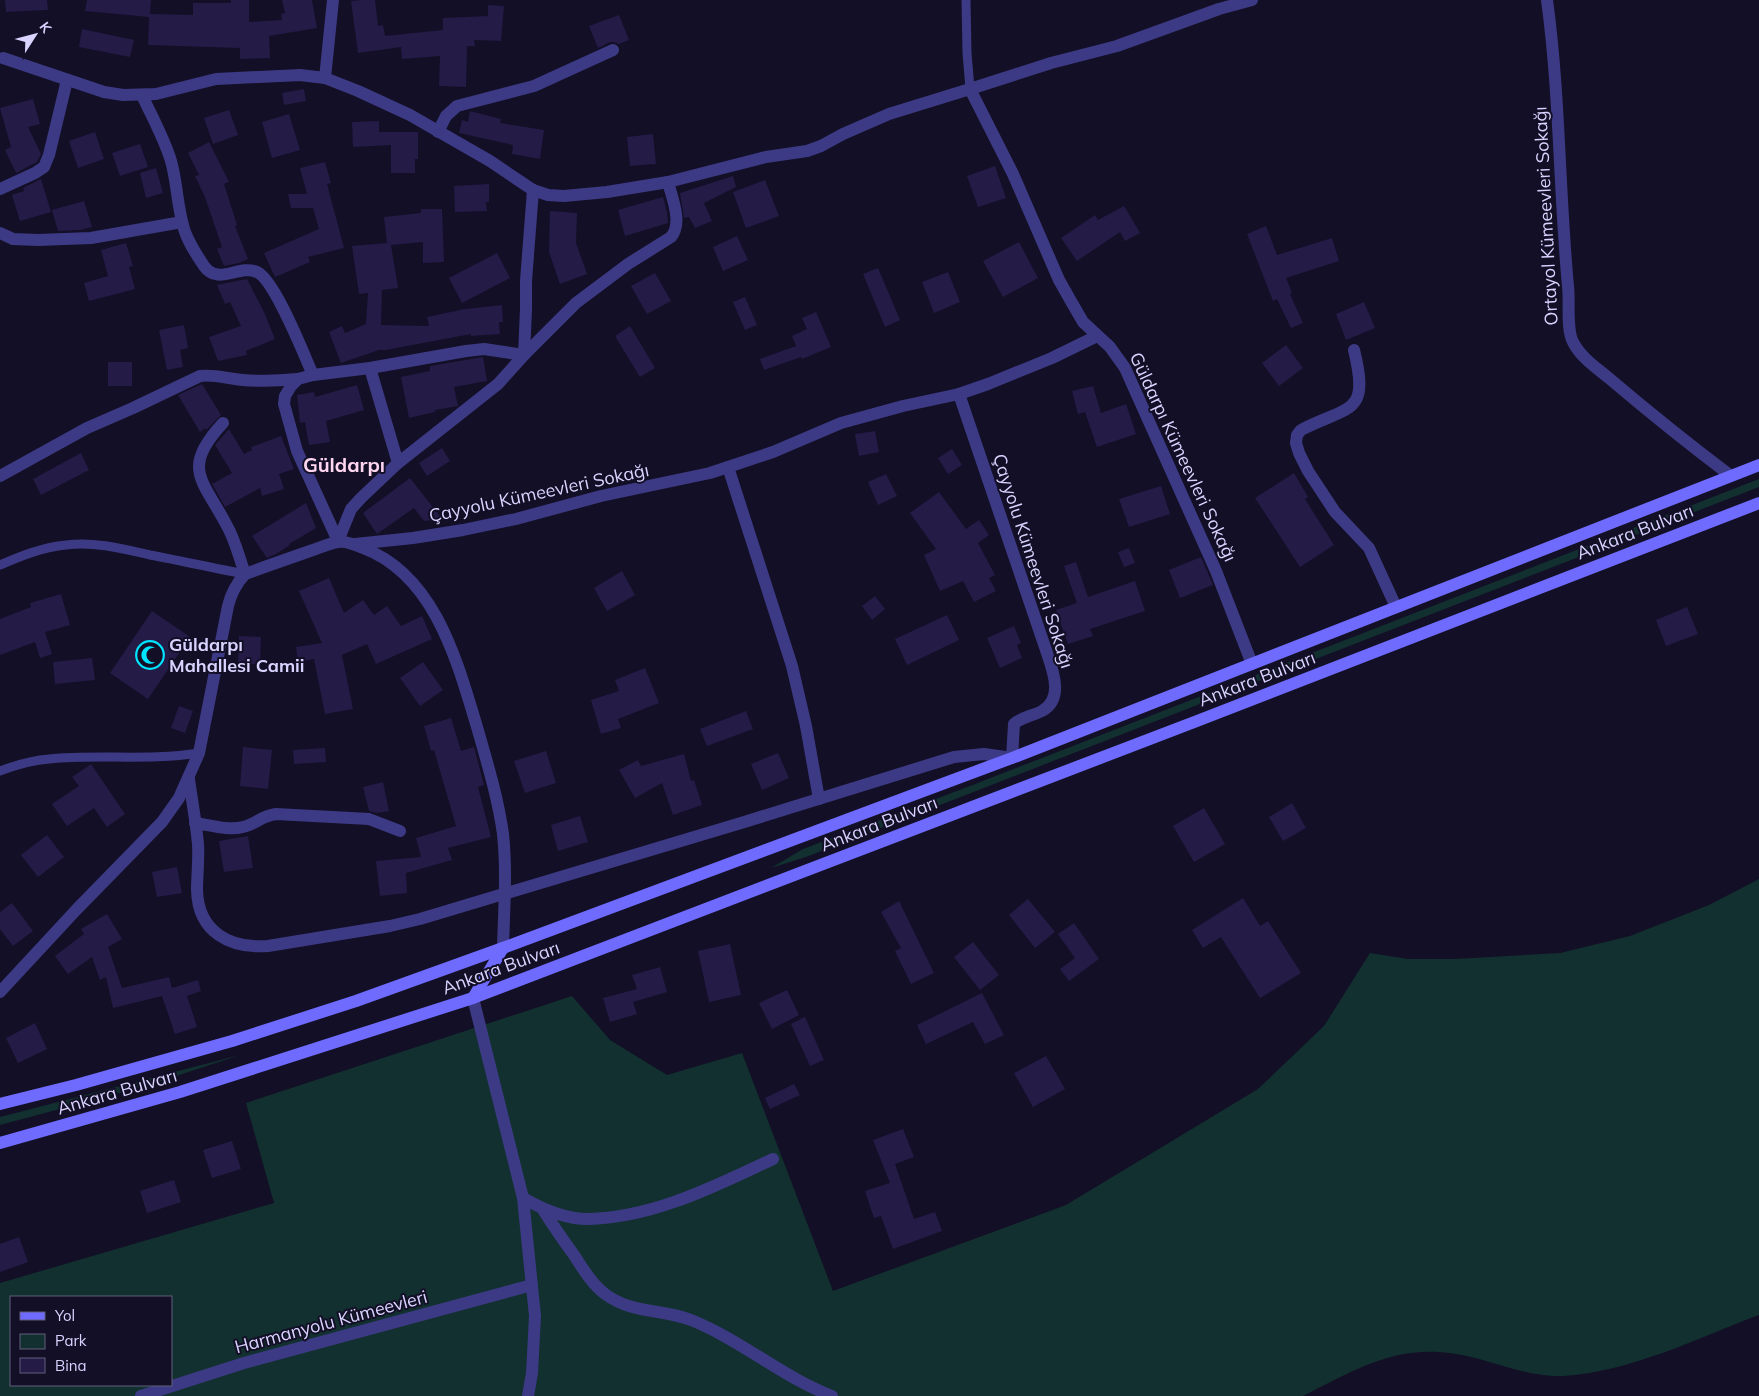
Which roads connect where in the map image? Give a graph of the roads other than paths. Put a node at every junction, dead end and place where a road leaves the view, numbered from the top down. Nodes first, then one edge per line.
1 (333, 0) edge
2 (966, 0) edge
3 (1252, 0) edge
4 (1547, 0) edge
5 (613, 50) dead end
6 (1, 57) edge
7 (325, 78) junction
8 (67, 80) junction
9 (970, 89) junction
10 (142, 95) junction
11 (438, 132) junction
12 (668, 182) junction
13 (0, 189) edge
14 (533, 190) junction
15 (182, 222) junction
16 (0, 233) edge
17 (1097, 336) junction
18 (1354, 350) dead end
19 (524, 355) junction
20 (370, 368) junction
21 (313, 375) junction
22 (298, 379) junction
23 (959, 394) junction
24 (223, 423) dead end
25 (398, 464) junction
26 (1759, 465) edge
27 (728, 467) junction
28 (0, 476) edge
29 (1731, 476) junction
30 (1759, 503) edge
31 (338, 542) junction
32 (355, 544) junction
33 (0, 565) edge
34 (244, 574) junction
35 (1396, 607) junction
36 (1252, 664) junction
37 (199, 753) junction
38 (1012, 758) junction
39 (0, 771) edge
40 (189, 779) junction
41 (819, 799) junction
42 (196, 823) junction
43 (400, 831) dead end
44 (504, 895) junction
45 (503, 948) junction
46 (0, 992) edge
47 (473, 998) junction
48 (0, 1104) edge
49 (0, 1143) edge
50 (773, 1159) dead end
51 (523, 1198) junction
52 (542, 1208) junction
53 (532, 1285) junction
54 (141, 1396) edge
55 (528, 1396) edge
56 (832, 1396) edge

1 - 7 street
2 - 9 lane
3 - 9 street
4 - 29 street, Ortayol Kümeevleri Sokağı
5 - 11 street
6 - 8 street
7 - 10 street
7 - 11 street
8 - 10 street
8 - 13 street
9 - 12 street
9 - 17 street, Güldarpı Kümeevleri Sokağı
10 - 15 street
11 - 14 street
12 - 14 street
12 - 19 street
14 - 19 street
15 - 16 street
15 - 21 street
17 - 23 street, Çayyolu Kümeevleri Sokağı
17 - 36 street, Güldarpı Kümeevleri Sokağı
18 - 35 street
19 - 20 street
19 - 25 street
20 - 21 street
20 - 25 street
21 - 22 street
22 - 28 street
22 - 31 street
23 - 27 street, Çayyolu Kümeevleri Sokağı
23 - 38 street, Çayyolu Kümeevleri Sokağı
24 - 34 street
25 - 31 street
26 - 29 main road, Ankara Bulvarı
27 - 32 street, Çayyolu Kümeevleri Sokağı
27 - 41 street
29 - 35 main road, Ankara Bulvarı
30 - 47 main road, Ankara Bulvarı
31 - 32 street, Çayyolu Kümeevleri Sokağı
31 - 34 street, Çayyolu Kümeevleri Sokağı
32 - 44 street, Çayyolu Kümeevleri Sokağı
33 - 34 lane
34 - 37 street
35 - 36 main road, Ankara Bulvarı
36 - 38 main road, Ankara Bulvarı
37 - 39 lane
37 - 40 street
38 - 41 street
38 - 45 main road, Ankara Bulvarı
40 - 42 street
40 - 46 street
41 - 44 street
42 - 43 street
42 - 44 street
44 - 45 street, Çayyolu Kümeevleri Sokağı
45 - 47 main road
45 - 48 main road, Ankara Bulvarı
47 - 49 main road, Ankara Bulvarı
47 - 51 street
50 - 52 street
51 - 52 street
51 - 53 street
52 - 56 street
53 - 54 street, Harmanyolu Kümeevleri
53 - 55 street

